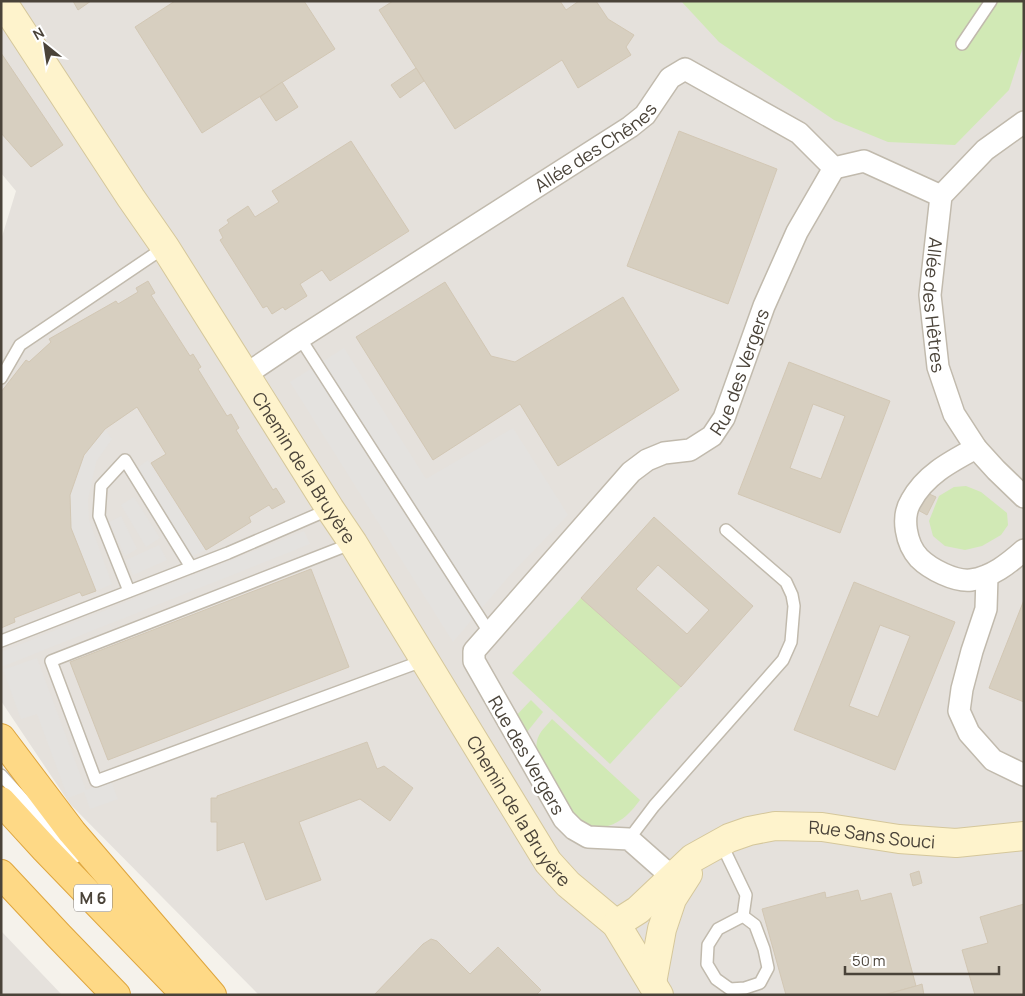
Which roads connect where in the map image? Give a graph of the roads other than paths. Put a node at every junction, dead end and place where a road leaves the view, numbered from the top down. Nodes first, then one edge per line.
1 (2, 1) edge
2 (991, 1) edge
3 (962, 44) dead end
4 (1024, 122) edge
5 (834, 168) junction
6 (941, 196) junction
7 (165, 247) junction
8 (300, 338) junction
9 (245, 375) junction
10 (1, 378) edge
11 (976, 448) junction
12 (1024, 497) edge
13 (330, 509) junction
14 (726, 530) dead end
15 (353, 543) junction
16 (1024, 550) edge
17 (191, 567) junction
18 (987, 576) junction
19 (129, 591) junction
20 (489, 632) junction
21 (1, 641) edge
22 (425, 660) junction
23 (1, 738) edge
24 (1, 775) edge
25 (1024, 775) edge
26 (1, 801) edge
27 (1024, 836) edge
28 (629, 839) junction
29 (722, 843) junction
30 (80, 862) dead end
31 (1, 874) edge
32 (674, 875) junction
33 (100, 883) dead end
34 (743, 916) junction
35 (616, 924) junction
36 (59, 936) junction
37 (189, 968) junction
38 (655, 989) edge
39 (101, 995) edge
40 (116, 995) edge
41 (186, 995) edge
42 (212, 995) edge

1 - 7 main road, Chemin de la Bruyère
2 - 3 lane
4 - 6 street
5 - 6 street
5 - 8 street, Allée des Chênes
5 - 20 street, Rue des Vergers
6 - 11 street, Allée des Hêtres
7 - 9 main road, Chemin de la Bruyère
7 - 10 lane
8 - 9 street, Allée des Chênes
8 - 20 lane
9 - 13 main road, Chemin de la Bruyère
11 - 12 street, Allée des Hêtres
11 - 18 street
13 - 15 main road, Chemin de la Bruyère
13 - 17 lane
14 - 28 lane
15 - 22 main road, Chemin de la Bruyère
15 - 22 lane
16 - 18 street
17 - 19 lane
17 - 19 lane
18 - 25 street
19 - 21 lane
20 - 28 street, Rue des Vergers
22 - 35 main road, Chemin de la Bruyère
23 - 37 highway
24 - 30 lane
26 - 41 highway, M 6
27 - 29 main road, Rue Sans Souci
28 - 32 street
29 - 32 main road, Rue Sans Souci
29 - 34 lane
29 - 38 main road, Rue Sans Souci
31 - 36 highway
32 - 35 main road, Rue Sans Souci
33 - 37 lane
34 - 34 lane
35 - 38 main road, Rue Sans Souci
36 - 39 lane
36 - 40 highway
37 - 42 highway

